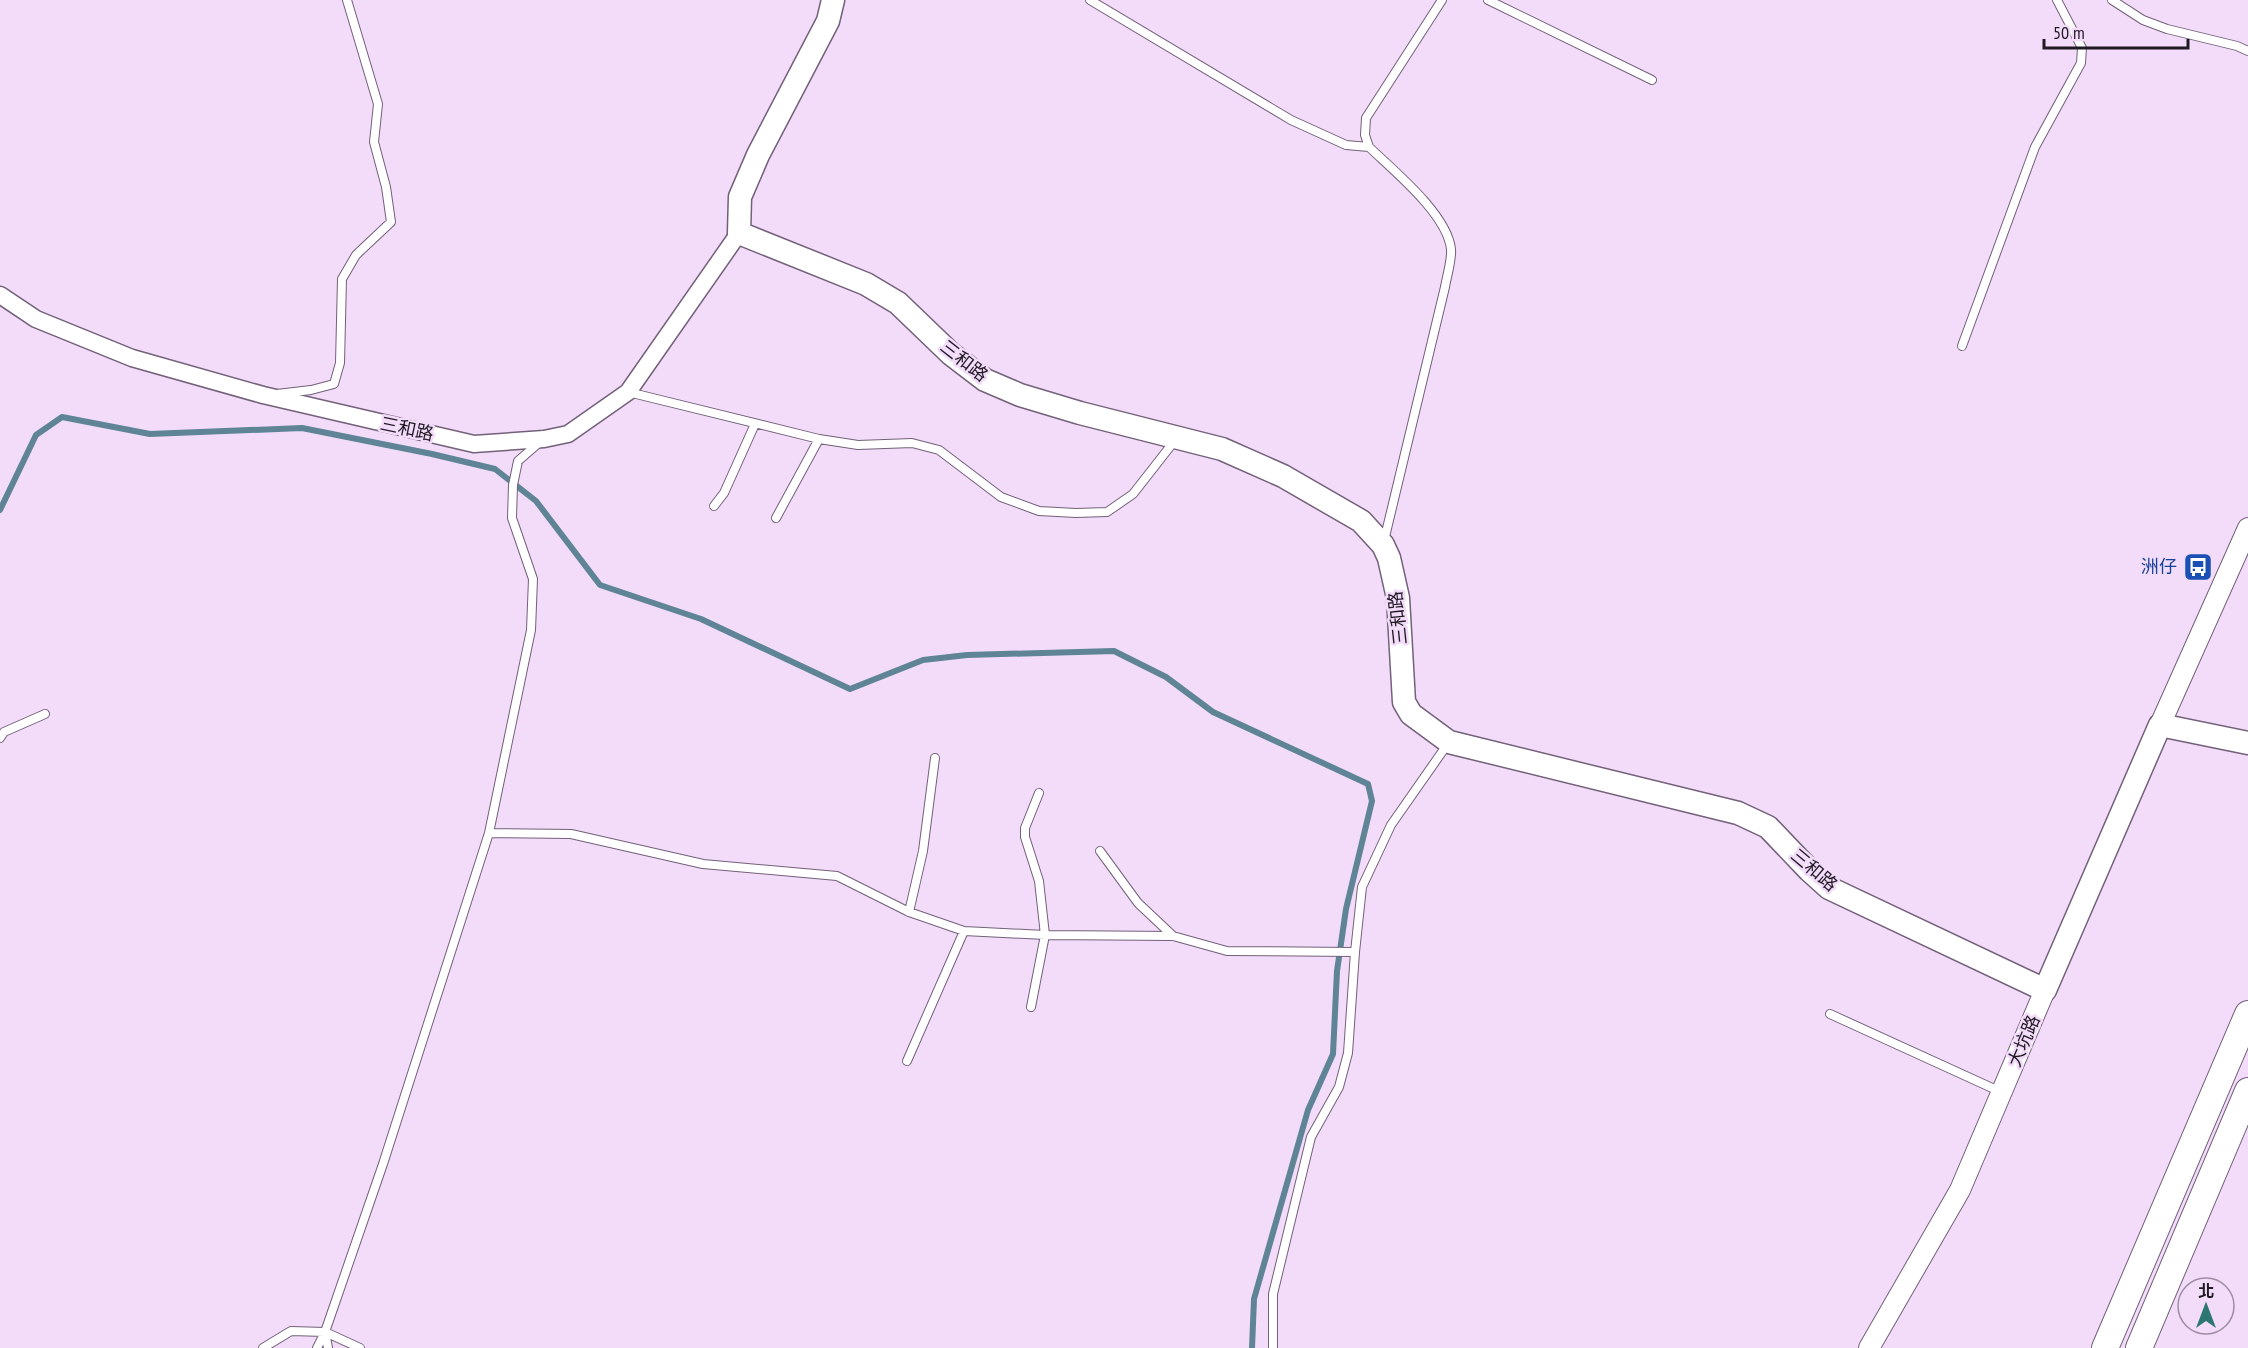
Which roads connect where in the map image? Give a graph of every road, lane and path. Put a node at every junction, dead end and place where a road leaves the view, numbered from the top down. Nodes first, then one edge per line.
1 (347, 0) edge
2 (833, 0) edge
3 (1090, 0) edge
4 (1442, 0) edge
5 (1488, 0) edge
6 (2057, 0) edge
7 (2112, 0) edge
8 (2248, 51) edge
9 (1652, 81) dead end
10 (1369, 147) junction
11 (739, 233) junction
12 (0, 295) edge
13 (1962, 346) dead end
14 (628, 392) junction
15 (263, 395) junction
16 (754, 424) junction
17 (1176, 438) junction
18 (544, 439) junction
19 (819, 439) junction
20 (714, 506) dead end
21 (776, 518) dead end
22 (2248, 528) edge
23 (1383, 545) junction
24 (45, 714) dead end
25 (2160, 725) junction
26 (0, 738) edge
27 (1449, 742) junction
28 (2248, 743) edge
29 (935, 758) dead end
30 (1039, 792) dead end
31 (489, 833) junction
32 (1100, 851) dead end
33 (909, 912) junction
34 (964, 931) junction
35 (1045, 935) junction
36 (1173, 936) junction
37 (1355, 952) junction
38 (2045, 990) junction
39 (1031, 1007) dead end
40 (1830, 1014) dead end
41 (2248, 1014) edge
42 (908, 1061) dead end
43 (2248, 1091) edge
44 (2002, 1092) junction
45 (325, 1332) junction
46 (263, 1348) edge
47 (317, 1348) edge
48 (328, 1348) edge
49 (360, 1348) edge
50 (1273, 1348) edge
51 (1869, 1348) edge
52 (2105, 1348) edge
53 (2139, 1348) edge

1 - 15 lane
2 - 11 main road
3 - 10 lane
4 - 10 lane
5 - 9 lane
6 - 13 lane
7 - 8 lane
10 - 23 lane
11 - 14 street, 三和路
11 - 17 main road, 三和路
12 - 15 street, 三和路
14 - 16 lane
14 - 18 street, 三和路
15 - 18 street, 三和路
16 - 19 lane
16 - 20 lane
17 - 19 lane
17 - 23 main road, 三和路
18 - 31 lane
19 - 21 lane
22 - 25 street, 大坑路
23 - 27 main road, 三和路
24 - 26 lane
25 - 28 main road
25 - 38 main road, 大坑路
27 - 37 lane
27 - 38 main road, 三和路
29 - 33 lane
30 - 35 lane
31 - 33 lane
31 - 45 lane
32 - 36 lane
33 - 34 lane
34 - 35 lane
34 - 42 lane
35 - 36 lane
35 - 39 lane
36 - 37 lane
37 - 50 lane
38 - 44 street, 大坑路
40 - 44 lane
41 - 52 main road
43 - 53 main road
44 - 51 street, 大坑路
45 - 46 lane
45 - 47 lane
45 - 48 lane
45 - 49 lane

